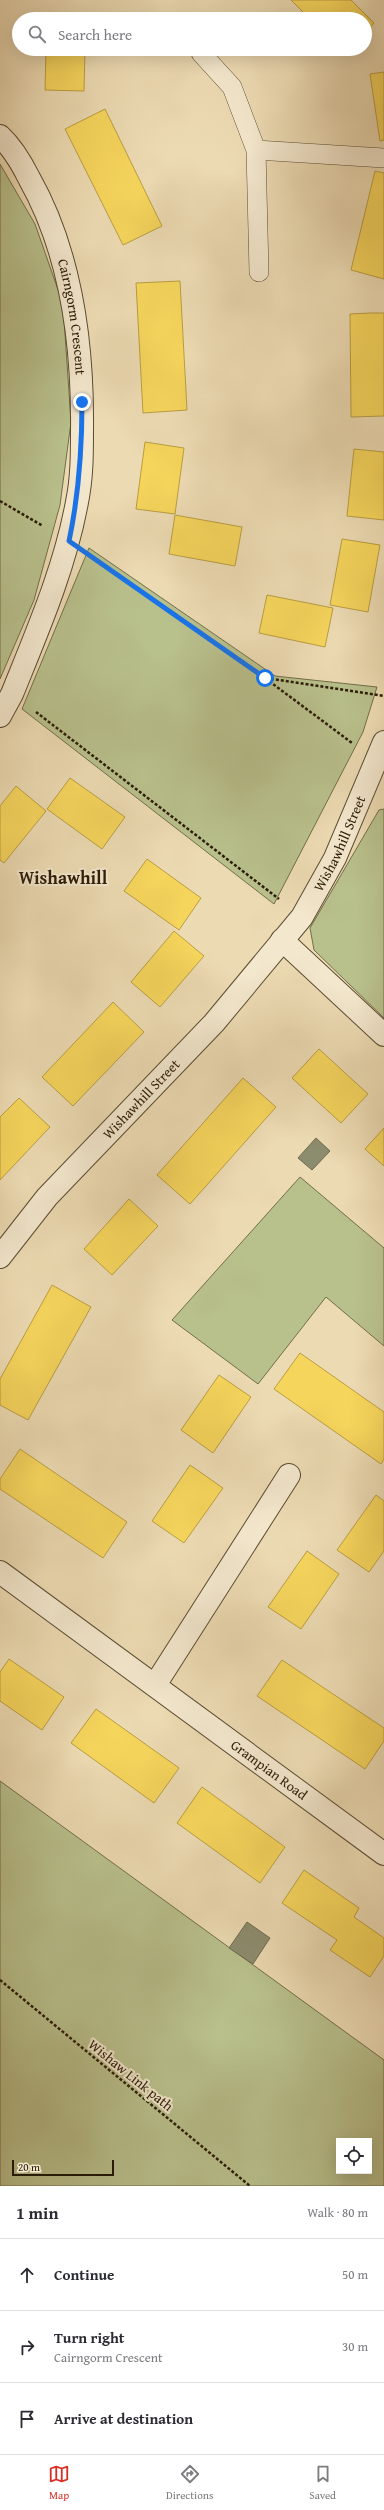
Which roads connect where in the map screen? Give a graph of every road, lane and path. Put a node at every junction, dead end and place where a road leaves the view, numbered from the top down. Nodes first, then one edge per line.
1 (205, 56) edge
2 (0, 136) edge
3 (256, 150) junction
4 (384, 158) edge
5 (259, 272) dead end
6 (0, 501) edge
7 (69, 541) junction
8 (265, 678) junction
9 (12, 694) junction
10 (384, 696) edge
11 (0, 716) edge
12 (382, 757) edge
13 (302, 916) junction
14 (282, 940) junction
15 (384, 1035) edge
16 (0, 1257) edge
17 (289, 1475) dead end
18 (0, 1572) edge
19 (155, 1686) junction
20 (384, 1854) edge
21 (0, 1980) edge
22 (250, 2186) edge

1 - 3 lane
2 - 7 street, Cairngorm Crescent
3 - 4 lane
3 - 5 lane
6 - 7 path
7 - 8 path
7 - 9 street, Cairngorm Crescent
8 - 10 path
8 - 12 path
9 - 11 street, Cairngorm Crescent
9 - 13 path
12 - 13 street, Wishawhill Street
13 - 14 street, Wishawhill Street
14 - 15 street
14 - 16 street, Wishawhill Street
17 - 19 street
18 - 19 street, Grampian Road
19 - 20 street, Grampian Road
21 - 22 path, Wishaw Link path

